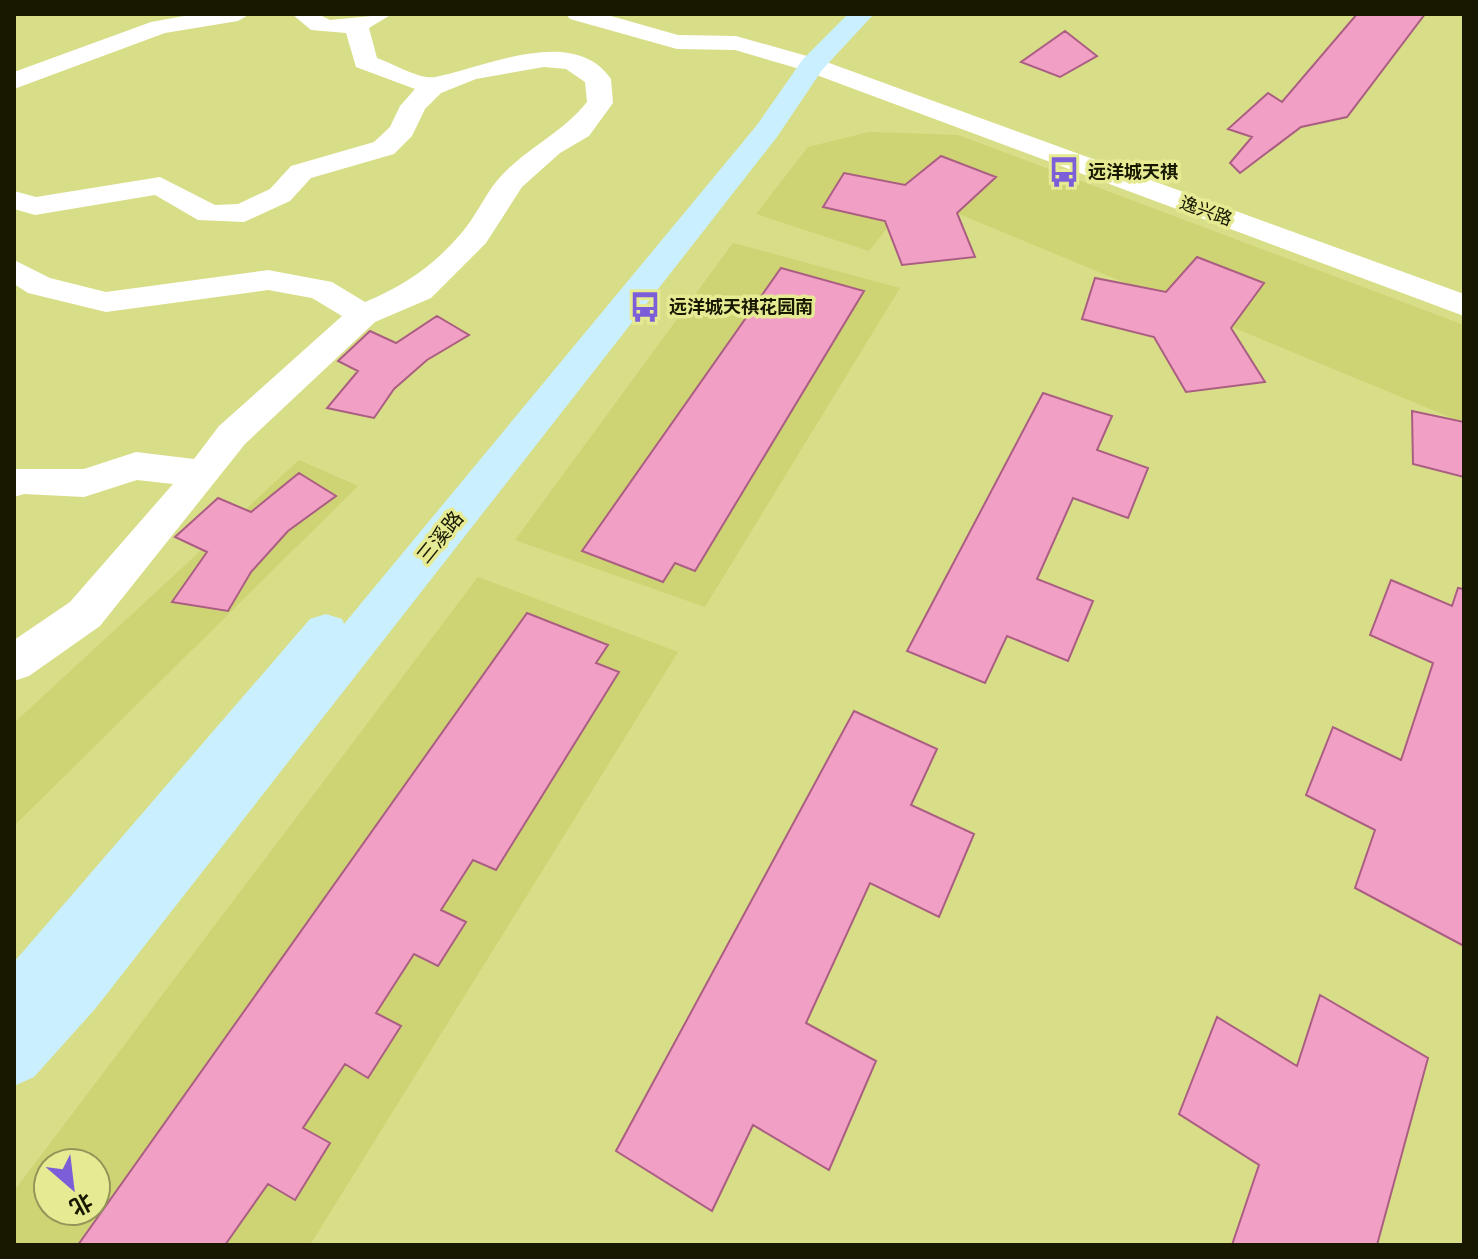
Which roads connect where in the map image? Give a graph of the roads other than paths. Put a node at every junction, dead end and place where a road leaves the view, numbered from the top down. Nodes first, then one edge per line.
1 (238, 14) edge
2 (304, 14) edge
3 (578, 14) edge
4 (837, 14) edge
5 (862, 14) edge
6 (368, 19) edge
7 (801, 62) junction
8 (14, 81) edge
9 (432, 87) junction
10 (24, 203) edge
11 (14, 232) edge
12 (14, 270) edge
13 (1464, 306) edge
14 (363, 315) junction
15 (203, 474) junction
16 (14, 483) edge
17 (14, 663) edge
18 (14, 1004) edge
19 (14, 1057) edge

1 - 8 street
2 - 6 street
3 - 7 street, 逸兴路
4 - 7 main road
5 - 7 main road, 三溪路
6 - 9 street
7 - 13 street, 逸兴路
7 - 18 main road, 三溪路
7 - 19 main road, 三溪路
9 - 10 street
9 - 14 street
10 - 11 street
12 - 14 street
14 - 15 street
15 - 16 street
15 - 17 street

